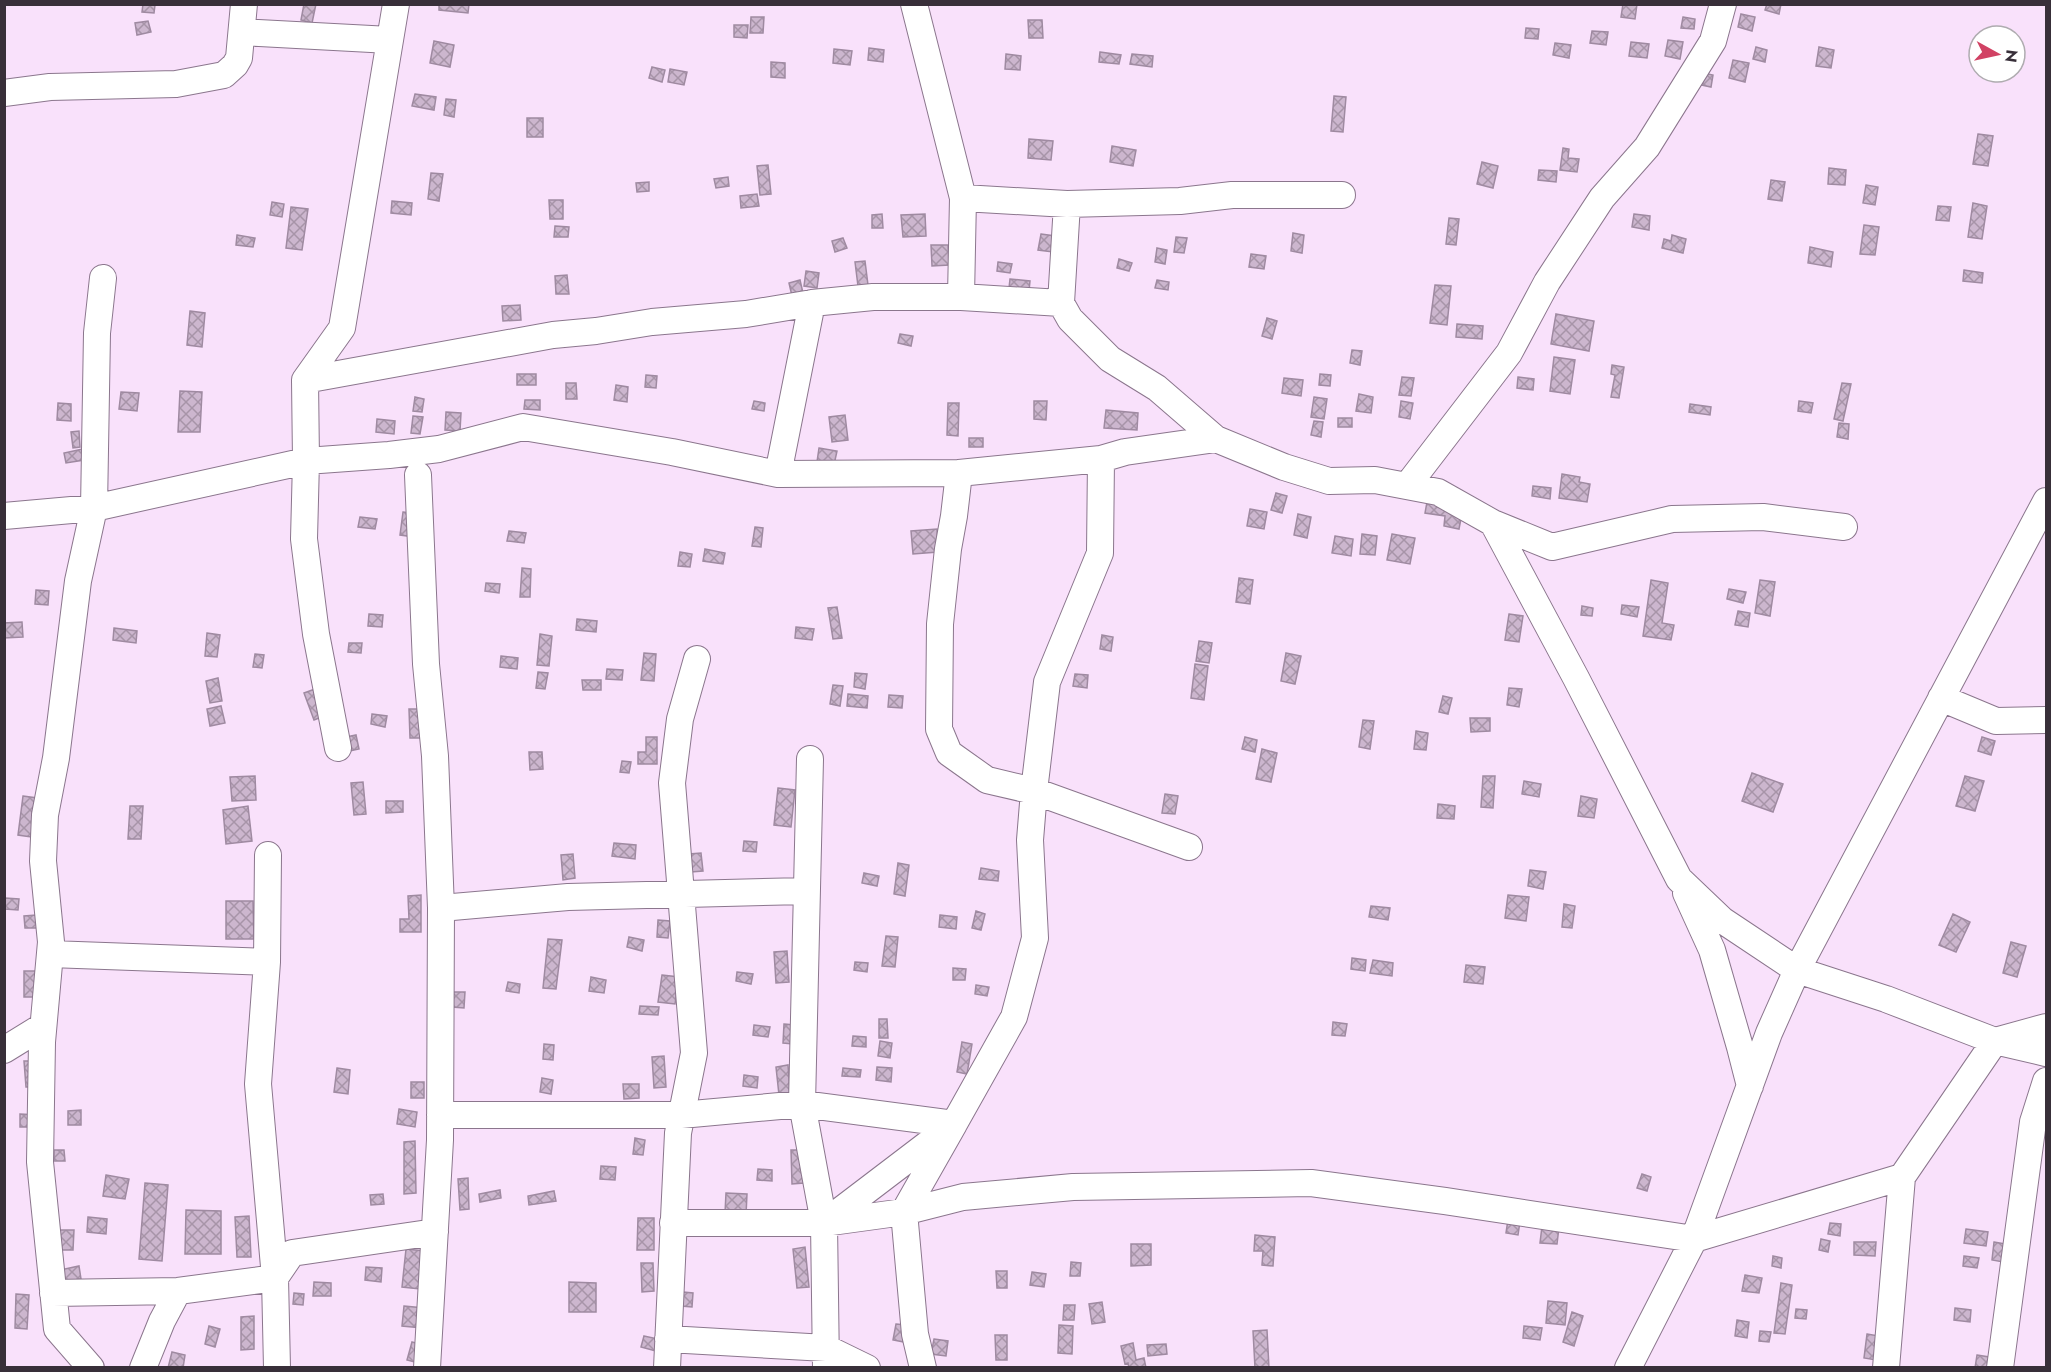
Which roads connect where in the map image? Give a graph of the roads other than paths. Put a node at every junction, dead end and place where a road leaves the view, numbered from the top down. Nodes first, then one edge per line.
1 (244, 4) edge
2 (396, 4) edge
3 (914, 4) edge
4 (1723, 4) edge
5 (242, 32) junction
6 (390, 40) junction
7 (4, 93) edge
8 (1342, 195) dead end
9 (963, 198) junction
10 (1067, 204) junction
11 (103, 278) dead end
12 (962, 297) junction
13 (812, 303) junction
14 (1061, 303) junction
15 (305, 380) junction
16 (1216, 440) junction
17 (1101, 459) junction
18 (306, 461) junction
19 (959, 473) junction
20 (778, 474) junction
21 (418, 475) dead end
22 (1407, 486) junction
23 (2046, 501) edge
24 (94, 508) junction
25 (4, 516) edge
26 (1493, 523) junction
27 (1844, 527) dead end
28 (697, 659) dead end
29 (1941, 698) junction
30 (2046, 720) edge
31 (338, 748) dead end
32 (810, 759) dead end
33 (1034, 791) junction
34 (1189, 847) dead end
35 (268, 855) dead end
36 (1680, 879) junction
37 (806, 891) junction
38 (681, 896) junction
39 (441, 908) junction
40 (50, 954) junction
41 (267, 962) junction
42 (1797, 970) junction
43 (44, 1026) junction
44 (2046, 1027) edge
45 (1995, 1041) junction
46 (4, 1050) edge
47 (2046, 1053) edge
48 (2046, 1081) edge
49 (1750, 1086) junction
50 (802, 1104) junction
51 (440, 1114) junction
52 (681, 1115) junction
53 (954, 1124) junction
54 (1902, 1177) junction
55 (904, 1212) junction
56 (673, 1223) junction
57 (824, 1223) junction
58 (435, 1232) junction
59 (1694, 1239) junction
60 (275, 1278) junction
61 (178, 1291) junction
62 (53, 1293) junction
63 (668, 1339) junction
64 (826, 1358) edge
65 (1629, 1367) edge
66 (91, 1368) edge
67 (143, 1368) edge
68 (277, 1368) edge
69 (427, 1368) edge
70 (667, 1368) edge
71 (867, 1368) edge
72 (923, 1368) edge
73 (1886, 1368) edge
74 (2000, 1368) edge

1 - 5 street
2 - 6 street
3 - 9 street
4 - 22 street
5 - 6 street
5 - 7 street
6 - 15 street
8 - 10 street
9 - 10 street
9 - 12 street
10 - 14 street
11 - 24 street
12 - 13 street
12 - 14 street
13 - 15 street
13 - 20 street
14 - 16 street
15 - 18 street
16 - 17 street
16 - 22 street
17 - 19 street
17 - 33 street
18 - 20 street
18 - 24 street
18 - 31 street
19 - 20 street
19 - 33 street
21 - 39 street
22 - 26 street
23 - 29 street
24 - 25 street
24 - 40 street
26 - 27 street
26 - 36 street
28 - 38 street
29 - 30 street
29 - 42 street
32 - 37 street
33 - 34 street
33 - 53 street
35 - 41 street
36 - 42 street
36 - 49 street
37 - 38 street
37 - 50 street
38 - 39 street
38 - 52 street
39 - 51 street
40 - 41 street
40 - 43 street
41 - 60 street
42 - 45 street
42 - 49 street
43 - 46 street
43 - 62 street
44 - 45 street
45 - 47 street
45 - 54 street
48 - 74 street
49 - 59 street
50 - 52 street
50 - 53 street
50 - 57 street
51 - 52 street
51 - 58 street
52 - 56 street
53 - 55 street
53 - 57 street
54 - 59 street
54 - 73 street
55 - 57 street
55 - 59 street
55 - 72 street
56 - 57 street
56 - 63 street
57 - 64 street
58 - 60 street
58 - 69 street
59 - 65 street
60 - 61 street
60 - 68 street
61 - 62 street
61 - 67 street
62 - 66 street
63 - 64 street
63 - 70 street
64 - 71 street

